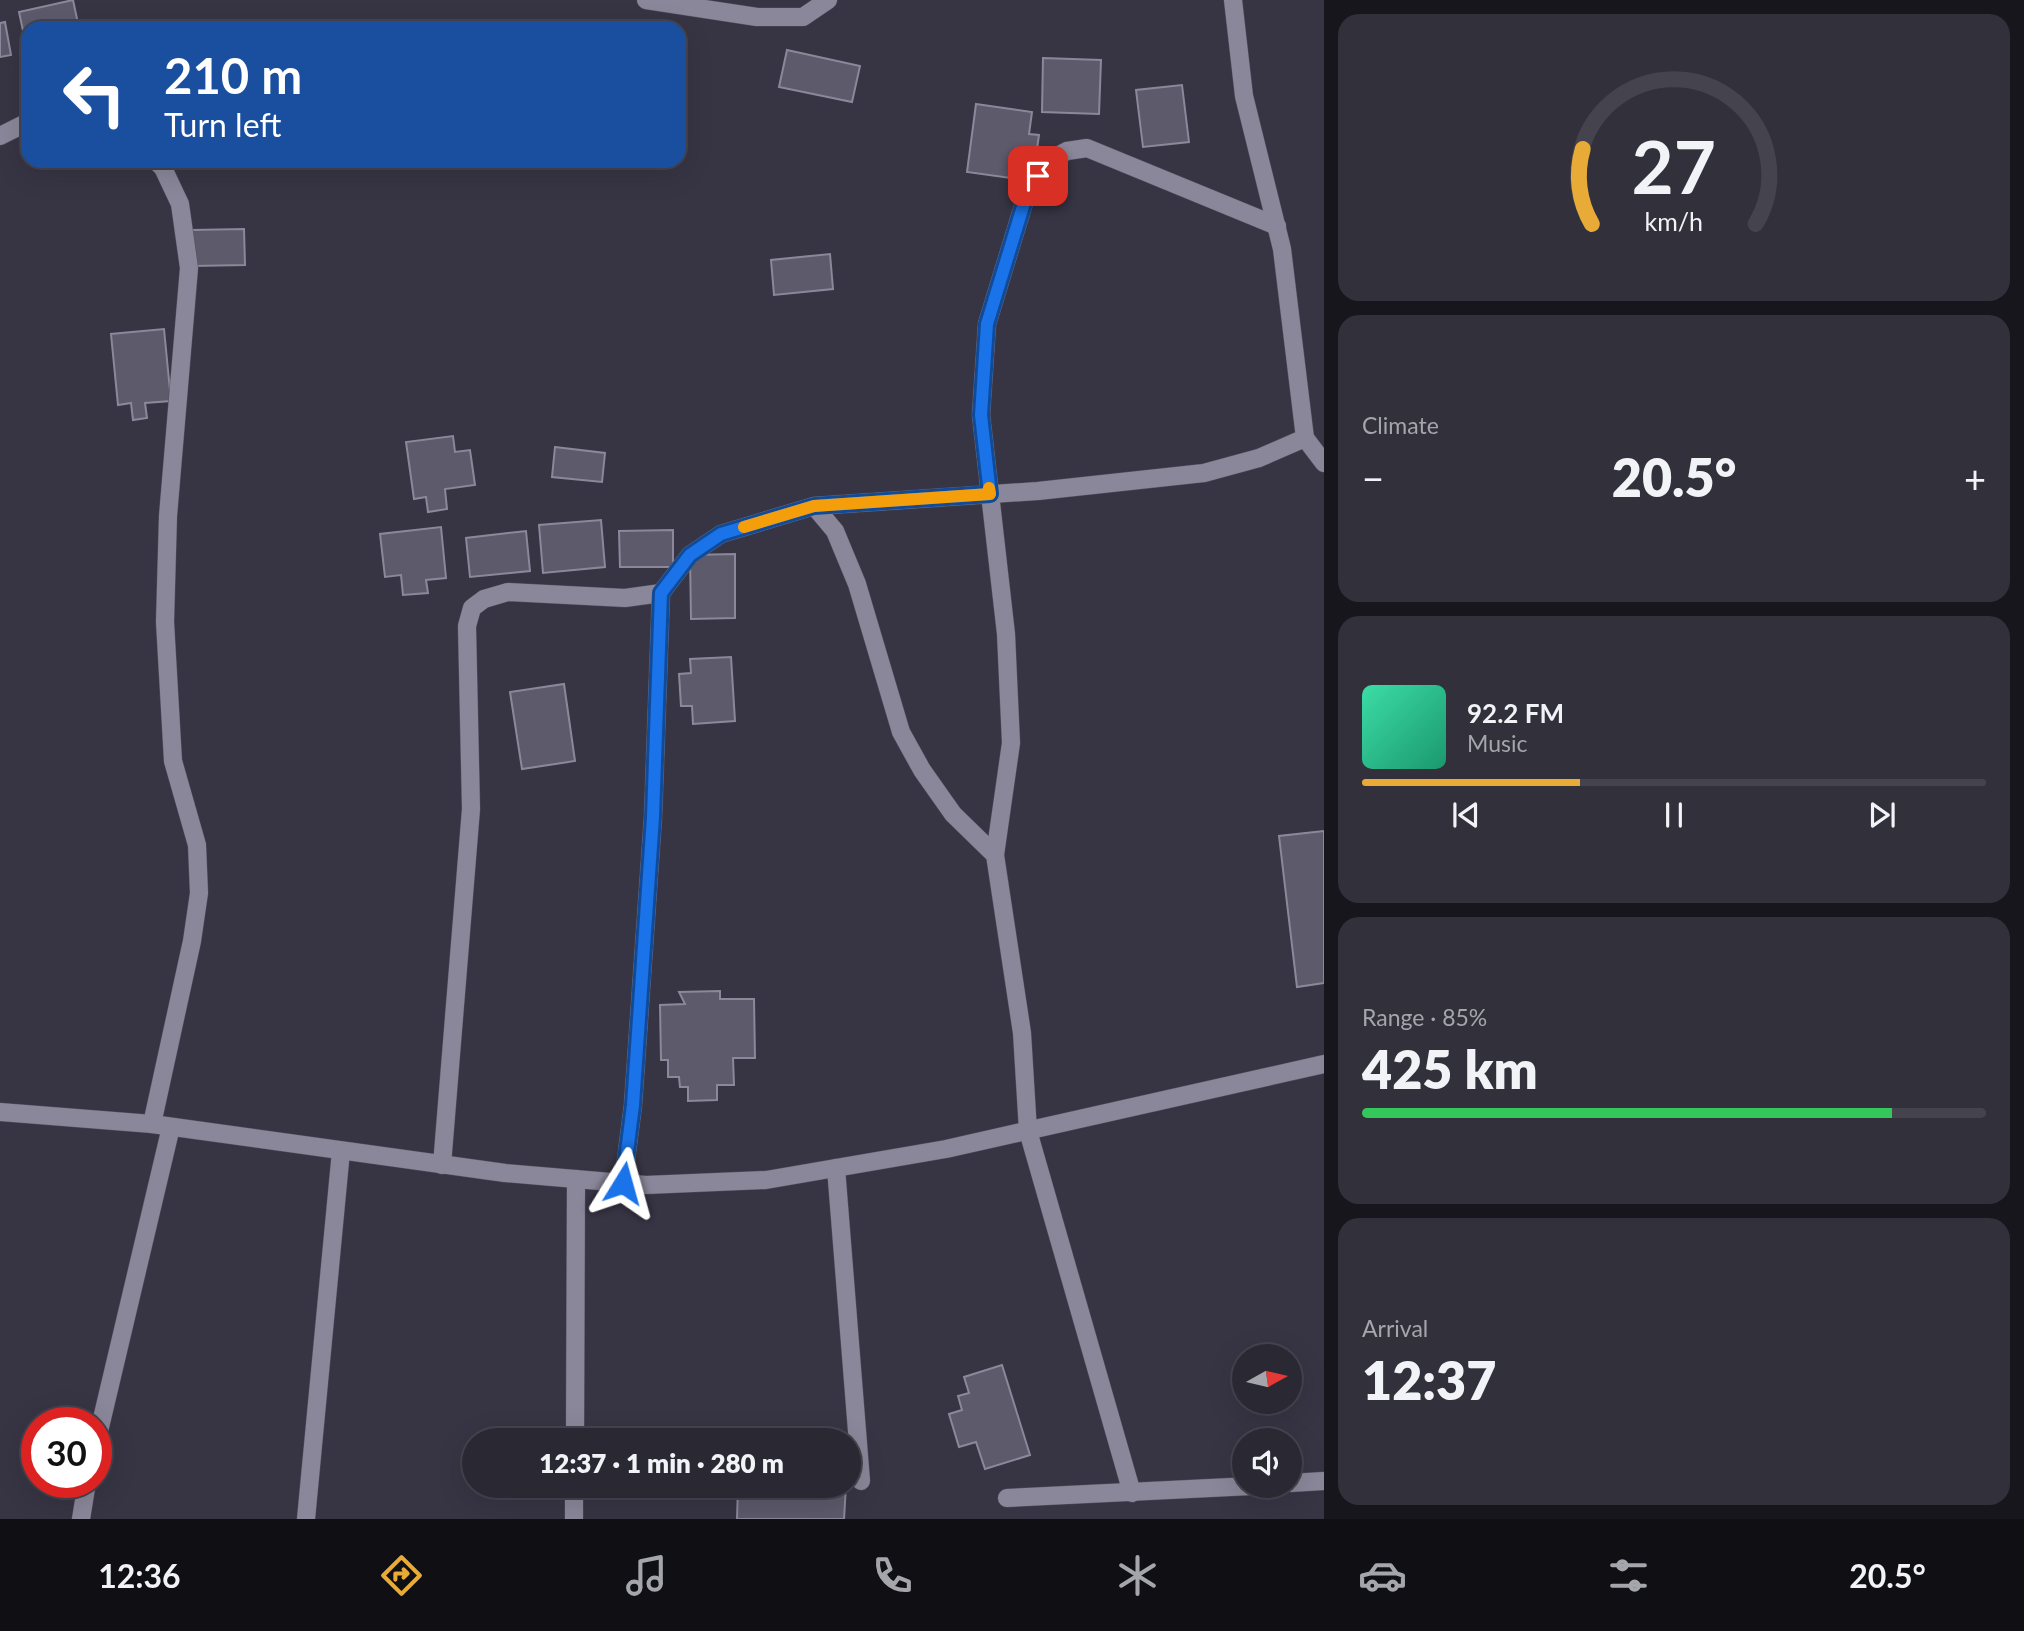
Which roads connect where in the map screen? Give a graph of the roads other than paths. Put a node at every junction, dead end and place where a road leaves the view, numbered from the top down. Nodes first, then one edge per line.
1 (646, 0) edge
2 (828, 0) edge
3 (1233, 0) edge
4 (21, 126) edge
5 (0, 136) edge
6 (163, 168) edge
7 (1277, 226) junction
8 (1305, 438) junction
9 (1324, 463) edge
10 (990, 494) junction
11 (814, 506) junction
12 (661, 593) junction
13 (995, 855) junction
14 (1324, 1064) edge
15 (0, 1112) edge
16 (152, 1124) junction
17 (171, 1127) junction
18 (1028, 1131) junction
19 (341, 1151) junction
20 (442, 1165) junction
21 (836, 1168) junction
22 (576, 1179) junction
23 (623, 1183) junction
24 (105, 1407) edge
25 (575, 1428) edge
26 (857, 1428) edge
27 (1324, 1481) edge
28 (1302, 1482) edge
29 (1232, 1487) edge
30 (1132, 1493) junction
31 (1007, 1497) dead end
32 (84, 1498) edge
33 (574, 1498) edge
34 (81, 1519) edge
35 (306, 1519) edge
36 (574, 1519) edge

1 - 2 street
3 - 7 street
4 - 5 street
6 - 16 street
7 - 8 street
7 - 10 street
8 - 9 street
8 - 10 street
10 - 11 street
10 - 13 street
11 - 12 street
11 - 13 street
12 - 20 street
12 - 23 street
13 - 18 street
14 - 18 street
15 - 16 street
16 - 17 street
17 - 19 street
17 - 24 street
18 - 21 street
18 - 30 street
19 - 20 street
19 - 35 street
20 - 22 street
21 - 23 street
21 - 26 street
22 - 23 street
22 - 25 street
27 - 28 street
29 - 30 street
30 - 31 street
32 - 34 street
33 - 36 street

